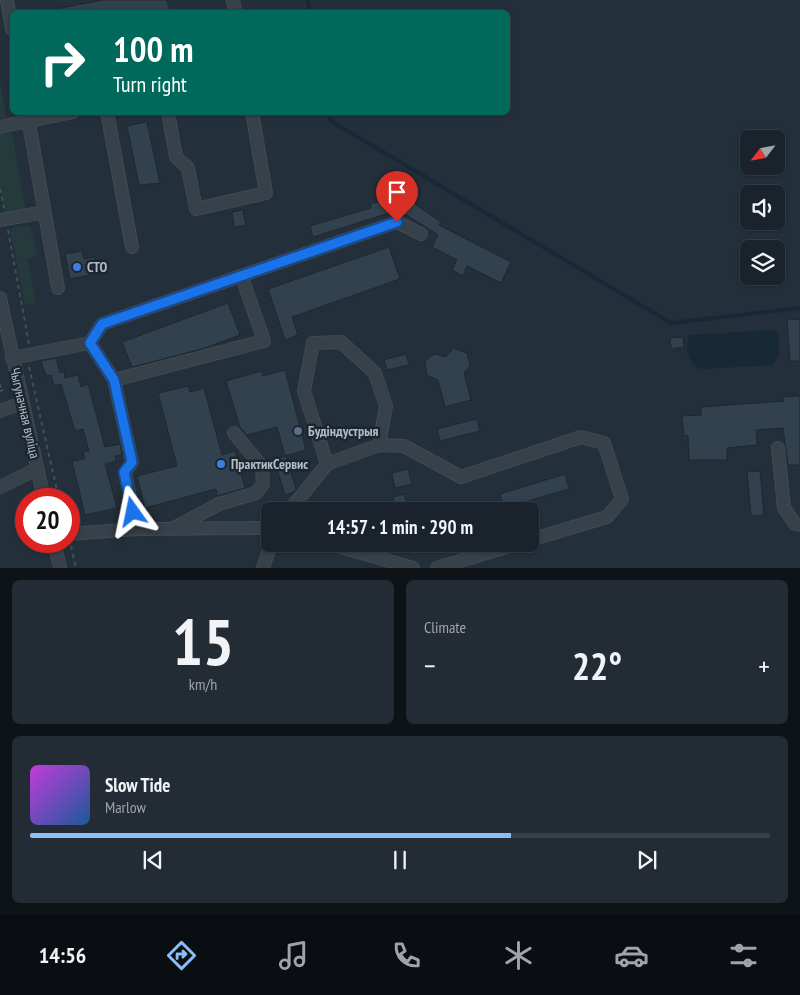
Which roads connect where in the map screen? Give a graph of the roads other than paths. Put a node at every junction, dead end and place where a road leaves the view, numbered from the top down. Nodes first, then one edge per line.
1 (7, 0) edge
2 (10, 17) edge
3 (46, 115) edge
4 (108, 115) edge
5 (169, 115) edge
6 (253, 115) edge
7 (28, 117) edge
8 (0, 127) edge
9 (45, 212) junction
10 (0, 220) edge
11 (421, 234) dead end
12 (132, 247) dead end
13 (242, 277) junction
14 (58, 288) dead end
15 (0, 298) edge
16 (90, 343) junction
17 (12, 358) junction
18 (114, 380) junction
19 (22, 403) junction
20 (0, 411) edge
21 (234, 433) dead end
22 (378, 445) junction
23 (778, 448) dead end
24 (327, 464) junction
25 (37, 469) junction
26 (0, 487) edge
27 (41, 488) edge
28 (296, 502) edge
29 (800, 525) edge
30 (261, 528) edge
31 (138, 529) junction
32 (172, 529) junction
33 (539, 537) edge
34 (80, 538) edge
35 (268, 552) edge
36 (358, 552) edge
37 (490, 552) edge
38 (57, 553) edge
39 (60, 568) edge
40 (263, 568) edge
41 (413, 568) edge
42 (437, 568) edge

1 - 2 street
3 - 7 street
4 - 12 street
5 - 6 street
7 - 8 street
7 - 9 street
9 - 10 street
9 - 14 street
11 - 13 street
13 - 16 street
13 - 18 street
15 - 17 street, Чыгуначная вуліца
16 - 17 street
16 - 18 street
17 - 19 street, Чыгуначная вуліца
18 - 31 street
19 - 20 street
19 - 25 street, Чыгуначная вуліца
21 - 32 street
22 - 24 street
22 - 24 street
22 - 33 street
23 - 29 street
24 - 28 street
25 - 26 street
25 - 27 street, Чыгуначная вуліца
30 - 32 street
31 - 32 street
31 - 34 street
35 - 40 street
36 - 41 street
37 - 42 street
38 - 39 street

